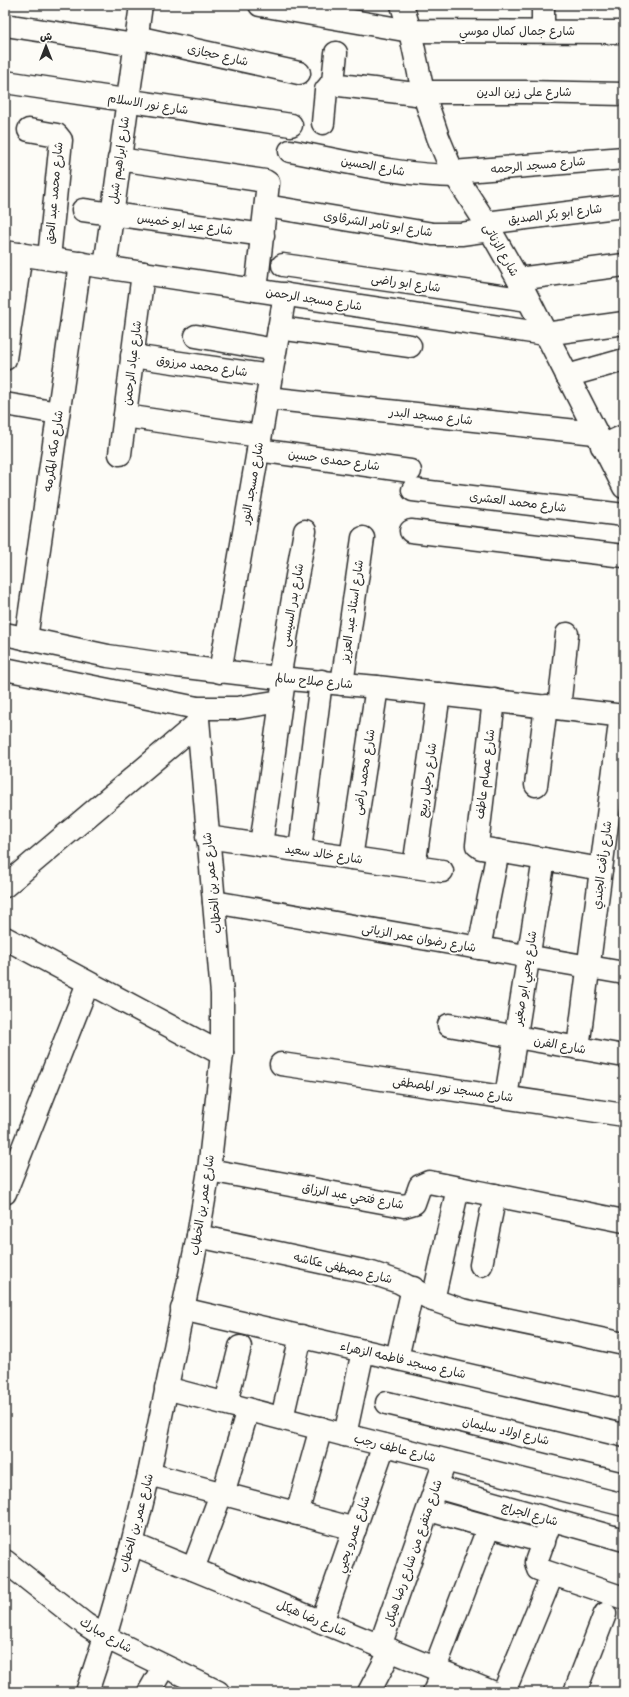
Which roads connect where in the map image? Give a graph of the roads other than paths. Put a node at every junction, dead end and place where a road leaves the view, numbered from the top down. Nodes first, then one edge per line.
1 (141, 5) edge
2 (402, 5) edge
3 (544, 5) edge
4 (271, 6) edge
5 (5, 25) edge
6 (410, 31) junction
7 (543, 31) junction
8 (624, 32) edge
9 (136, 41) junction
10 (336, 53) dead end
11 (300, 73) dead end
12 (331, 84) junction
13 (5, 87) edge
14 (424, 94) junction
15 (624, 94) edge
16 (127, 101) junction
17 (322, 123) dead end
18 (291, 126) dead end
19 (29, 130) dead end
20 (290, 151) dead end
21 (624, 158) edge
22 (119, 159) junction
23 (454, 174) junction
24 (266, 206) junction
25 (624, 206) edge
26 (83, 210) dead end
27 (112, 214) junction
28 (488, 227) junction
29 (263, 235) junction
30 (13, 253) edge
31 (49, 258) junction
32 (80, 263) junction
33 (283, 265) dead end
34 (624, 265) edge
35 (104, 267) junction
36 (143, 273) junction
37 (518, 279) junction
38 (256, 290) junction
39 (285, 294) junction
40 (528, 300) junction
41 (624, 323) edge
42 (279, 328) junction
43 (545, 334) junction
44 (196, 336) dead end
45 (410, 346) dead end
46 (275, 350) junction
47 (132, 356) junction
48 (5, 359) edge
49 (624, 360) edge
50 (271, 376) junction
51 (567, 376) junction
52 (267, 398) junction
53 (5, 404) edge
54 (58, 413) junction
55 (125, 416) junction
56 (624, 436) edge
57 (599, 440) junction
58 (259, 443) junction
59 (120, 454) dead end
60 (412, 481) joint
61 (624, 487) edge
62 (624, 515) edge
63 (411, 530) dead end
64 (305, 531) dead end
65 (363, 538) dead end
66 (624, 556) edge
67 (567, 634) dead end
68 (15, 637) edge
69 (5, 669) edge
70 (220, 672) junction
71 (282, 678) junction
72 (332, 683) junction
73 (378, 687) junction
74 (439, 694) junction
75 (494, 700) junction
76 (281, 701) junction
77 (552, 707) junction
78 (622, 715) edge
79 (197, 716) junction
80 (536, 786) dead end
81 (207, 837) junction
82 (261, 845) junction
83 (488, 849) junction
84 (300, 850) junction
85 (351, 858) junction
86 (544, 859) junction
87 (414, 867) junction
88 (601, 869) junction
89 (442, 871) dead end
90 (5, 886) edge
91 (214, 902) junction
92 (5, 938) edge
93 (479, 948) junction
94 (528, 956) junction
95 (588, 967) junction
96 (624, 973) edge
97 (88, 983) junction
98 (449, 1025) dead end
99 (515, 1037) junction
100 (578, 1048) junction
101 (222, 1054) junction
102 (624, 1056) edge
103 (281, 1064) dead end
104 (506, 1097) junction
105 (624, 1115) edge
106 (209, 1170) junction
107 (458, 1188) junction
108 (5, 1193) edge
109 (495, 1195) junction
110 (624, 1221) edge
111 (198, 1236) junction
112 (481, 1265) dead end
113 (413, 1288) junction
114 (433, 1300) junction
115 (182, 1309) junction
116 (301, 1336) junction
117 (624, 1344) edge
118 (240, 1347) dead end
119 (363, 1351) junction
120 (397, 1358) junction
121 (166, 1388) junction
122 (226, 1403) junction
123 (388, 1403) dead end
124 (248, 1409) junction
125 (624, 1411) edge
126 (282, 1418) junction
127 (321, 1428) junction
128 (345, 1435) junction
129 (384, 1445) junction
130 (446, 1460) junction
131 (624, 1460) edge
132 (150, 1474) junction
133 (436, 1487) junction
134 (222, 1494) junction
135 (624, 1505) edge
136 (429, 1510) junction
137 (297, 1514) junction
138 (552, 1520) junction
139 (489, 1526) junction
140 (355, 1529) junction
141 (624, 1540) edge
142 (544, 1542) junction
143 (132, 1544) junction
144 (5, 1561) edge
145 (193, 1569) junction
146 (552, 1575) junction
147 (624, 1598) edge
148 (605, 1614) dead end
149 (322, 1622) junction
150 (105, 1637) junction
151 (385, 1648) junction
152 (164, 1666) junction
153 (439, 1670) junction
154 (87, 1692) edge
155 (149, 1692) edge
156 (218, 1692) edge
157 (369, 1692) edge
158 (434, 1692) edge
159 (492, 1692) edge
160 (504, 1692) edge
161 (575, 1692) edge

1 - 9 street, شارع ابراهيم شبل
2 - 6 street, شارع الزناتى
3 - 7 street
4 - 6 street, شارع جمال كمال موسي
5 - 9 street, شارع حجازى
6 - 7 street, شارع جمال كمال موسي
6 - 14 street, شارع الزناتى
7 - 8 street, شارع جمال كمال موسي
9 - 11 street, شارع حجازى
9 - 16 street, شارع ابراهيم شبل
10 - 12 street
12 - 14 street, شارع على زين الدين
12 - 17 street
13 - 16 street, شارع نور الاسلام
14 - 15 street, شارع على زين الدين
14 - 23 street, شارع الزناتى
16 - 18 street, شارع نور الاسلام
16 - 22 street, شارع ابراهيم شبل
19 - 31 street, شارع محمد عبد الحق
20 - 23 street, شارع الحسين
21 - 23 street, شارع مسجد الرحمه
22 - 24 street
22 - 27 street, شارع ابراهيم شبل
23 - 28 street, شارع الزناتى
24 - 28 street, شارع ابو تامر الشرقاوى
24 - 29 street
25 - 28 street, شارع ابو بكر الصديق
26 - 27 street, شارع عيد ابو خميس
27 - 29 street, شارع عيد ابو خميس
27 - 35 street, شارع ابراهيم شبل
28 - 37 street, شارع الزناتى
29 - 38 street
30 - 31 street, شارع مسجد الرحمن
30 - 48 street
31 - 32 street, شارع مسجد الرحمن
32 - 35 street, شارع مسجد الرحمن
32 - 54 street, شارع مكه المكرمه
33 - 40 street, شارع ابو راضى
34 - 37 street
35 - 36 street, شارع مسجد الرحمن
36 - 38 street, شارع مسجد الرحمن
36 - 47 street, شارع عباد الرحمن
37 - 40 street, شارع الزناتى
38 - 39 street, شارع مسجد الرحمن
39 - 42 street, شارع مسجد النور
39 - 43 street, شارع مسجد الرحمن
40 - 43 street, شارع الزناتى
41 - 43 street, شارع مسجد الرحمن
42 - 45 street
42 - 46 street, شارع مسجد النور
43 - 51 street, شارع الزناتى
44 - 46 street
46 - 50 street, شارع مسجد النور
47 - 50 street, شارع محمد مرزوق
47 - 55 street, شارع عباد الرحمن
49 - 51 street
50 - 52 street, شارع مسجد النور
51 - 57 street, شارع الزناتى
52 - 57 street, شارع مسجد البدر
52 - 58 street, شارع مسجد النور
53 - 54 street
54 - 68 street, شارع مكه المكرمه
55 - 58 street, شارع حمدى حسين
55 - 59 street, شارع عباد الرحمن
56 - 57 street
57 - 61 street, شارع الزناتى
58 - 60 street, شارع حمدى حسين
58 - 70 street, شارع مسجد النور
60 - 62 street, شارع محمد العشرى
63 - 66 street
64 - 71 street, شارع بدر السيسى
65 - 72 street, شارع استاذ عبد العزيز
67 - 77 street
68 - 70 street, شارع صلاح سالم
69 - 79 street
70 - 71 street, شارع صلاح سالم
71 - 72 street, شارع صلاح سالم
71 - 76 street, شارع بدر السيسى
72 - 73 street, شارع صلاح سالم
72 - 84 street, شارع استاذ عبد العزيز
73 - 74 street, شارع صلاح سالم
73 - 85 street, شارع محمد راضى
74 - 75 street, شارع صلاح سالم
74 - 87 street, شارع رحيل ربيع
75 - 77 street, شارع صلاح سالم
75 - 83 street, شارع عصام عاطف
76 - 79 street
76 - 82 street, شارع بدر السيسى
77 - 78 street, شارع صلاح سالم
77 - 80 street
78 - 88 street, شارع رأفت الجندي
79 - 81 street, شارع عمر بن الخطاب
79 - 90 street
81 - 82 street, شارع خالد سعيد
81 - 91 street, شارع عمر بن الخطاب
82 - 84 street, شارع خالد سعيد
83 - 86 street
83 - 93 street, شارع عصام عاطف
84 - 85 street, شارع خالد سعيد
85 - 87 street, شارع خالد سعيد
86 - 88 street
86 - 94 street, شارع يحيي ابو صغير
87 - 89 street, شارع خالد سعيد
88 - 95 street, شارع رأفت الجندي
91 - 93 street, شارع رضوان عمر الزياتى
91 - 101 street, شارع عمر بن الخطاب
92 - 97 street
93 - 94 street, شارع رضوان عمر الزياتى
94 - 95 street, شارع رضوان عمر الزياتى
94 - 99 street, شارع يحيي ابو صغير
95 - 96 street, شارع رضوان عمر الزياتى
95 - 100 street, شارع رأفت الجندي
97 - 101 street
97 - 108 street
98 - 99 street, شارع الفرن
99 - 100 street, شارع الفرن
99 - 104 street, شارع يحيي ابو صغير
100 - 102 street, شارع الفرن
101 - 106 street, شارع عمر بن الخطاب
103 - 104 street, شارع مسجد نور المصطفى
104 - 105 street, شارع مسجد نور المصطفى
106 - 107 street, شارع فتحي عبد الرزاق
106 - 111 street, شارع عمر بن الخطاب
107 - 109 street, شارع فتحي عبد الرزاق
107 - 114 street
109 - 110 street, شارع فتحي عبد الرزاق
109 - 112 street
111 - 113 street, شارع مصطفى عكاشه
111 - 115 street, شارع عمر بن الخطاب
113 - 114 street, شارع مصطفى عكاشه
113 - 120 street
114 - 117 street, شارع مصطفى عكاشه
115 - 116 street, شارع مسجد فاطمه الزهراء
115 - 121 street, شارع عمر بن الخطاب
116 - 119 street, شارع مسجد فاطمه الزهراء
116 - 126 street
118 - 122 street
119 - 120 street, شارع مسجد فاطمه الزهراء
119 - 128 street
120 - 125 street, شارع مسجد فاطمه الزهراء
121 - 122 street, شارع عاطف رجب
121 - 132 street, شارع عمر بن الخطاب
122 - 124 street, شارع عاطف رجب
123 - 131 street, شارع اولاد سليمان
124 - 126 street, شارع عاطف رجب
124 - 134 street
126 - 127 street, شارع عاطف رجب
127 - 128 street, شارع عاطف رجب
127 - 137 street
128 - 129 street, شارع عاطف رجب
129 - 130 street, شارع عاطف رجب
129 - 140 street, شارع عمرو يحيي
130 - 133 street, شارع متفرع من شارع رضا هيكل
130 - 135 street, شارع عاطف رجب
132 - 134 street
132 - 143 street, شارع عمر بن الخطاب
133 - 136 street, شارع متفرع من شارع رضا هيكل
133 - 138 street, شارع الجراج
134 - 137 street
134 - 145 street
136 - 139 street
136 - 151 street, شارع متفرع من شارع رضا هيكل
137 - 140 street
138 - 141 street, شارع الجراج
138 - 142 street
139 - 142 street
139 - 153 street
140 - 149 street, شارع عمرو يحيي
142 - 146 street
143 - 145 street, شارع رضا هيكل
143 - 150 street, شارع عمر بن الخطاب
144 - 150 street, شارع مبارك
145 - 149 street, شارع رضا هيكل
146 - 147 street
146 - 160 street
148 - 161 street
149 - 151 street, شارع رضا هيكل
150 - 152 street, شارع مبارك
150 - 154 street, شارع عمر بن الخطاب
151 - 153 street, شارع رضا هيكل
151 - 157 street, شارع متفرع من شارع رضا هيكل
152 - 155 street
152 - 156 street, شارع مبارك
153 - 158 street
153 - 159 street, شارع رضا هيكل

